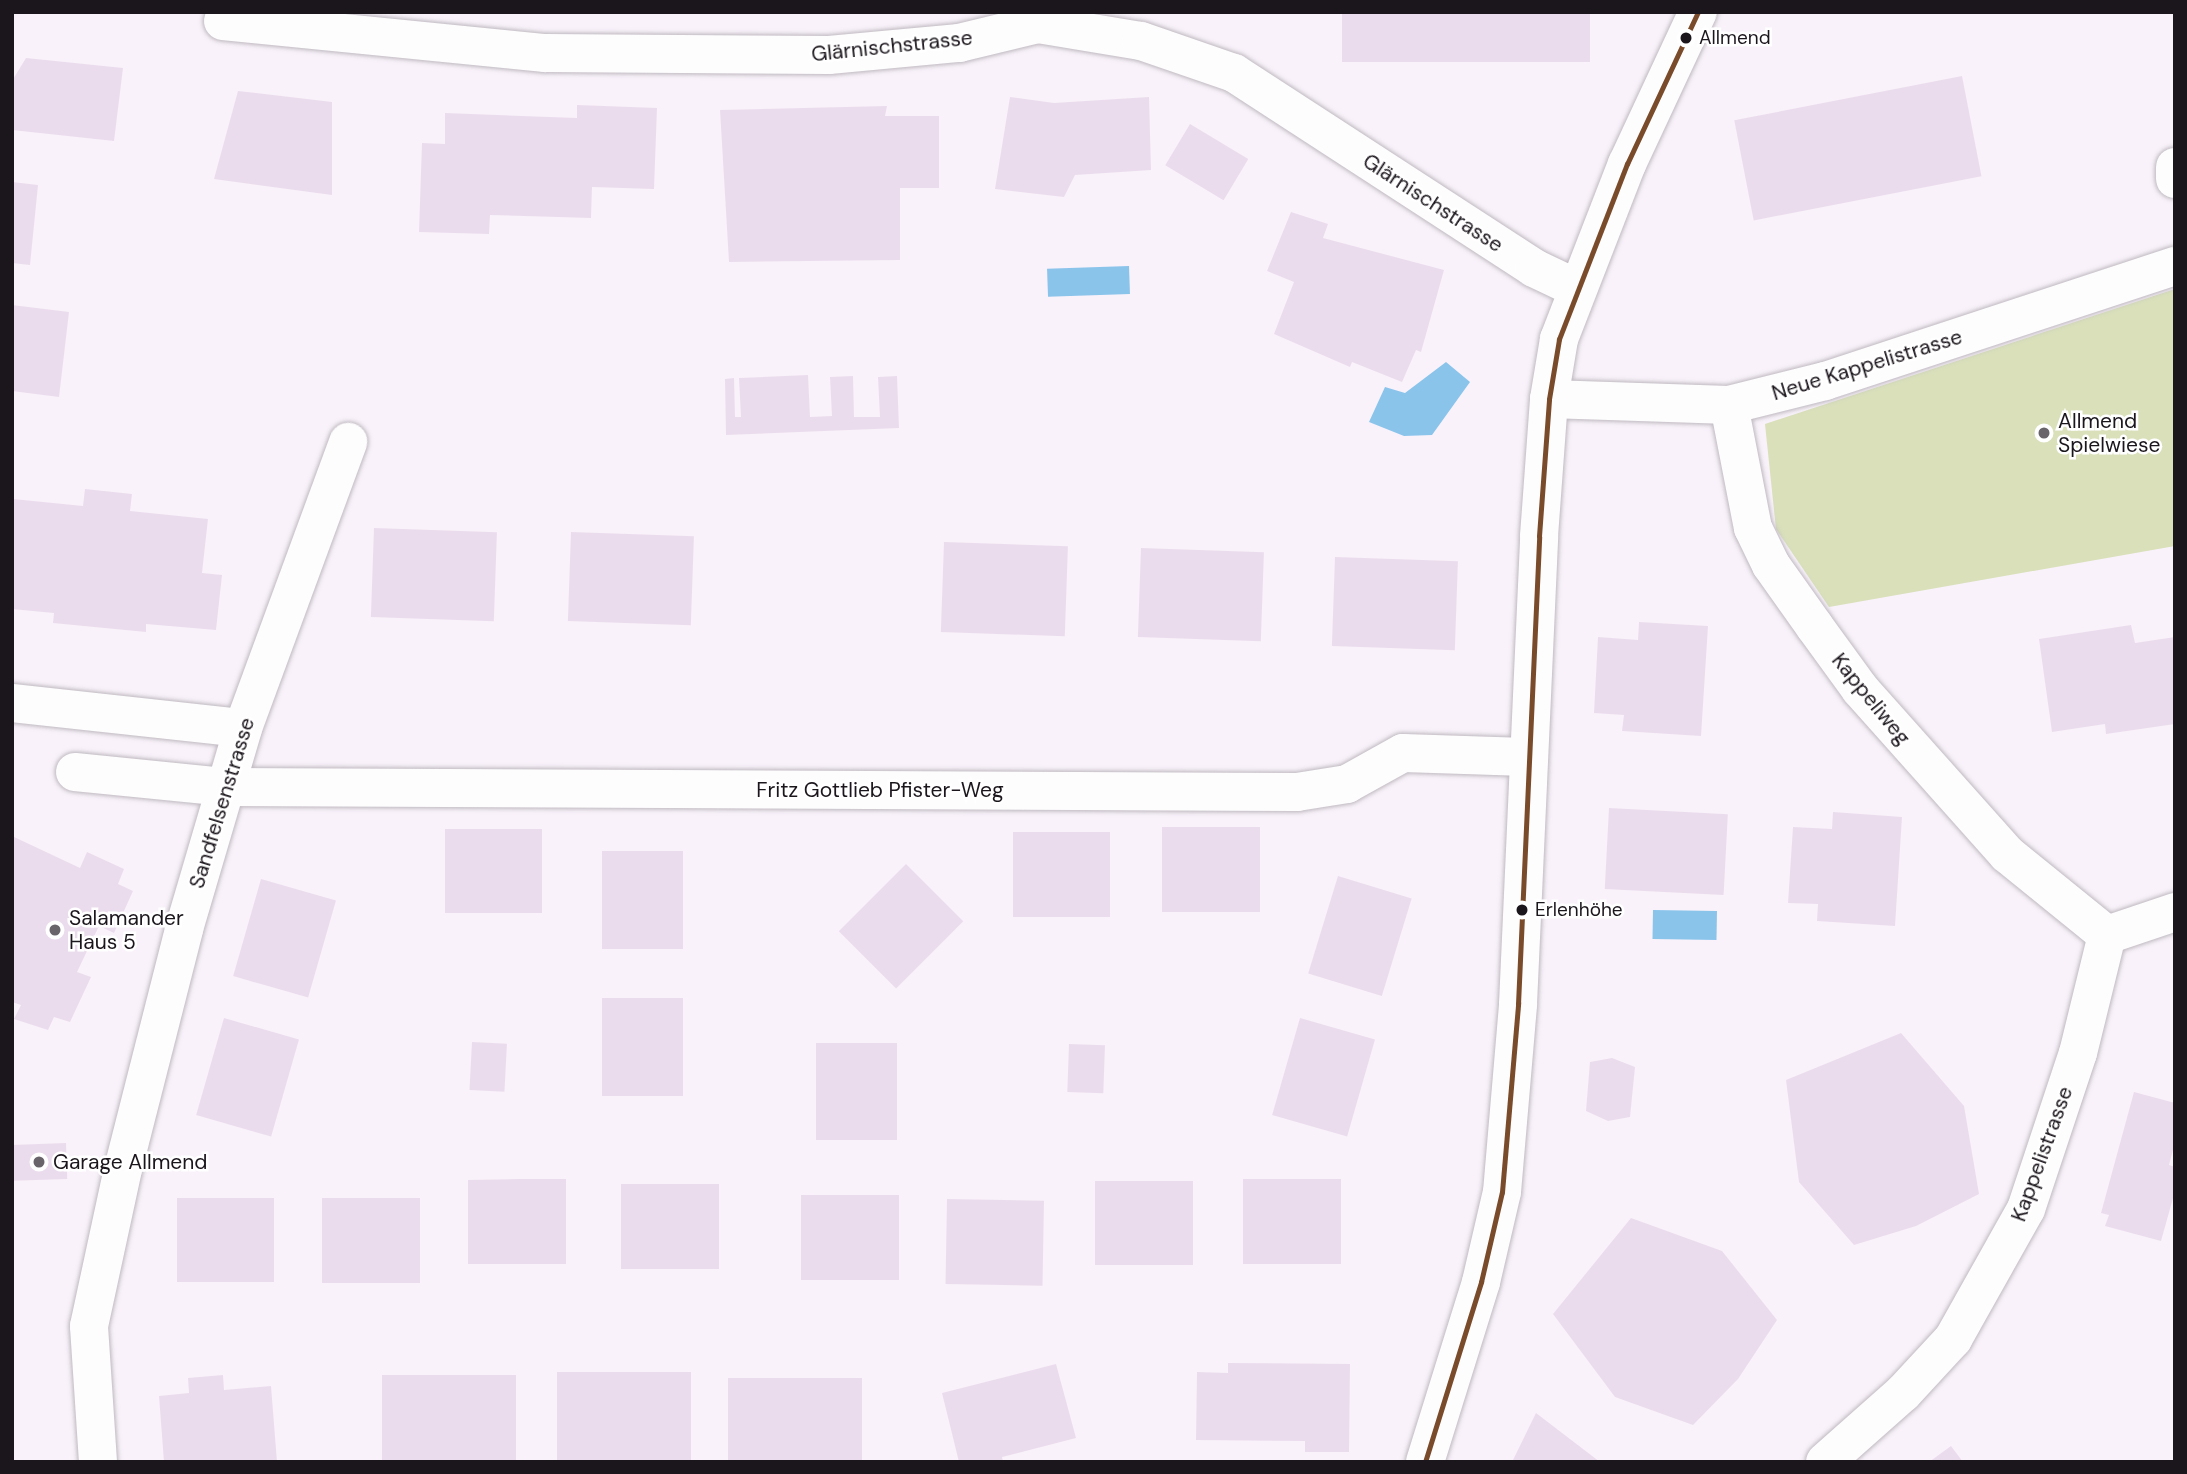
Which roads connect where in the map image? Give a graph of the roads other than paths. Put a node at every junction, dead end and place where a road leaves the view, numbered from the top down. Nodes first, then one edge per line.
1 (1698, 12) edge
2 (1024, 18) edge
3 (223, 22) dead end
4 (2175, 167) edge
5 (2175, 179) edge
6 (2175, 266) edge
7 (1576, 288) junction
8 (1549, 399) junction
9 (1729, 405) junction
10 (348, 442) dead end
11 (12, 703) edge
12 (243, 728) junction
13 (1526, 757) junction
14 (75, 772) dead end
15 (226, 786) junction
16 (2175, 912) edge
17 (2107, 935) junction
18 (98, 1462) edge
19 (1425, 1462) edge
20 (1825, 1462) edge

1 - 7 street
2 - 3 street, Glärnischstrasse
2 - 7 street, Glärnischstrasse
4 - 5 street
6 - 9 street, Neue Kappelistrasse
7 - 8 street
8 - 9 street, Neue Kappelistrasse
8 - 13 street
9 - 17 street, Kappeliweg
10 - 12 street, Sandfelsenstrasse
11 - 12 street
12 - 15 street, Sandfelsenstrasse
13 - 15 street, Fritz Gottlieb Pfister-Weg
13 - 19 street
14 - 15 street, Fritz Gottlieb Pfister-Weg
15 - 18 street, Sandfelsenstrasse
16 - 17 street
17 - 20 street, Kappelistrasse

